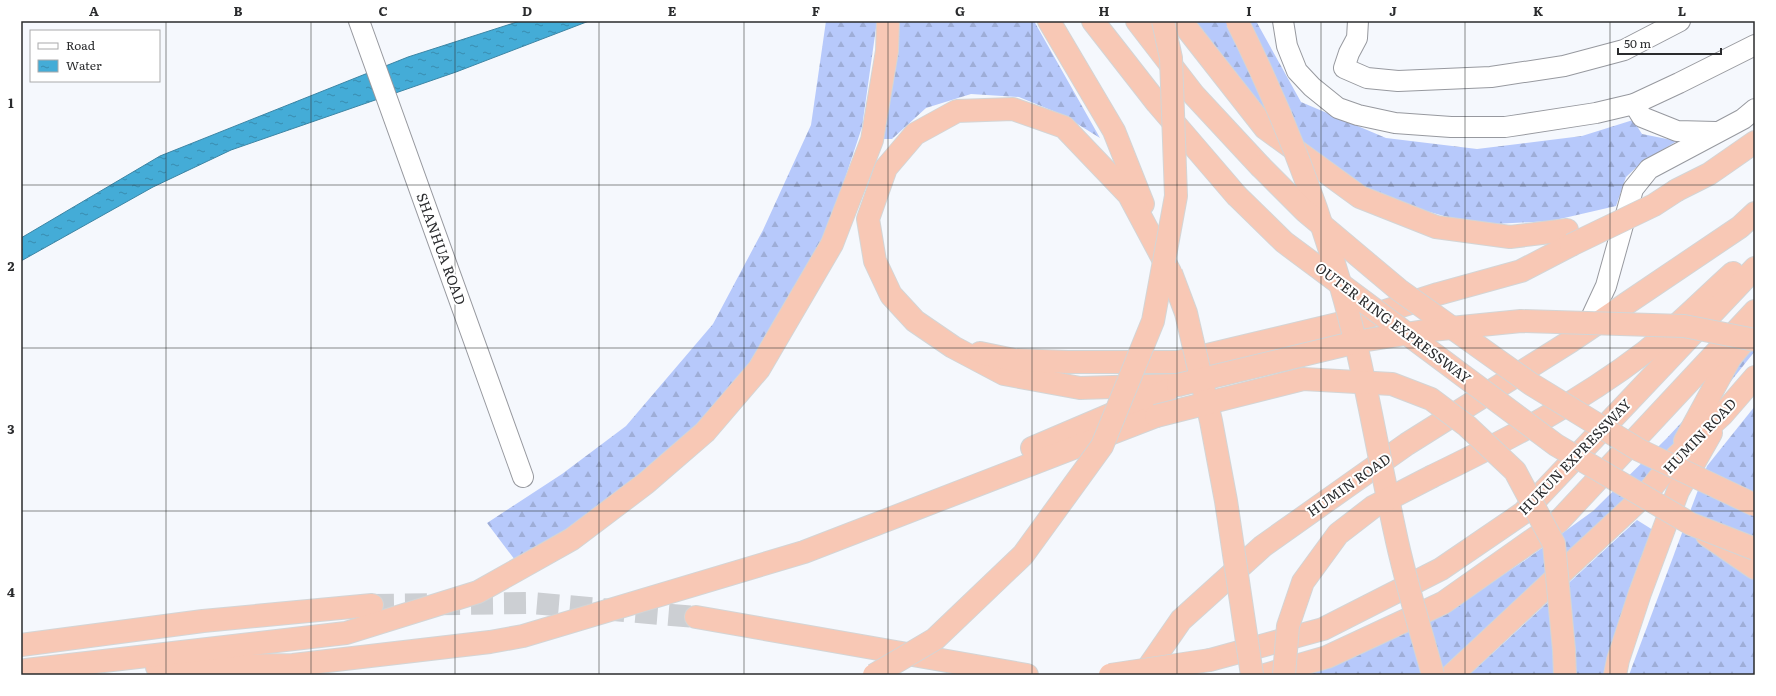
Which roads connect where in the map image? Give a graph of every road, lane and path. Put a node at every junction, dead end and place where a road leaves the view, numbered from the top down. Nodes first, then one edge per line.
1 (359, 21) edge
2 (888, 21) edge
3 (1049, 21) edge
4 (1093, 21) edge
5 (1137, 21) edge
6 (1163, 21) edge
7 (1181, 21) edge
8 (1237, 21) edge
9 (1283, 21) edge
10 (1358, 21) edge
11 (1680, 21) edge
12 (1755, 45) edge
13 (1634, 104) junction
14 (1755, 109) edge
15 (1718, 132) junction
16 (1755, 142) edge
17 (1677, 190) junction
18 (1755, 213) edge
19 (1755, 253) edge
20 (1755, 268) edge
21 (1170, 273) junction
22 (1755, 312) edge
23 (1755, 329) edge
24 (1585, 332) junction
25 (1755, 340) edge
26 (953, 347) junction
27 (1755, 377) edge
28 (1178, 385) junction
29 (1722, 415) junction
30 (1677, 456) junction
31 (523, 477) dead end
32 (1755, 506) edge
33 (1691, 524) junction
34 (1755, 550) edge
35 (804, 552) junction
36 (1755, 568) edge
37 (1640, 593) junction
38 (372, 605) tunnel mouth
39 (696, 617) tunnel mouth
40 (21, 645) edge
41 (24, 670) edge
42 (874, 675) edge
43 (1027, 675) edge
44 (1110, 675) edge
45 (1143, 675) edge
46 (1252, 675) edge
47 (1265, 675) edge
48 (1284, 675) edge
49 (1433, 675) edge
50 (1452, 675) edge
51 (1564, 675) edge
52 (1615, 675) edge
53 (1620, 675) edge

1 - 31 street, SHANHUA ROAD
2 - 41 highway
3 - 21 highway, bridge
4 - 33 highway, OUTER RING EXPRESSWAY, bridge
5 - 32 highway, bridge
6 - 42 highway, bridge
7 - 17 highway, bridge
8 - 49 highway, bridge
9 - 13 street
10 - 11 street
12 - 13 street
13 - 15 street
14 - 15 street
15 - 24 street
16 - 17 highway
17 - 26 highway, bridge
18 - 24 highway, HUMIN ROAD
19 - 48 highway, bridge
20 - 44 highway, HUKUN EXPRESSWAY, bridge
21 - 26 highway, bridge
21 - 46 highway, bridge
22 - 47 highway, HUKUN EXPRESSWAY
23 - 30 highway
24 - 45 highway, HUMIN ROAD
25 - 28 highway, bridge
26 - 28 highway
27 - 29 highway, HUMIN ROAD
28 - 35 highway
29 - 30 highway, HUMIN ROAD
29 - 37 highway
30 - 50 highway, HUMIN ROAD
33 - 34 highway, OUTER RING EXPRESSWAY, bridge
33 - 36 highway, bridge
35 - 41 highway
35 - 51 highway, bridge
37 - 52 highway
37 - 53 highway
38 - 40 highway
39 - 43 highway

